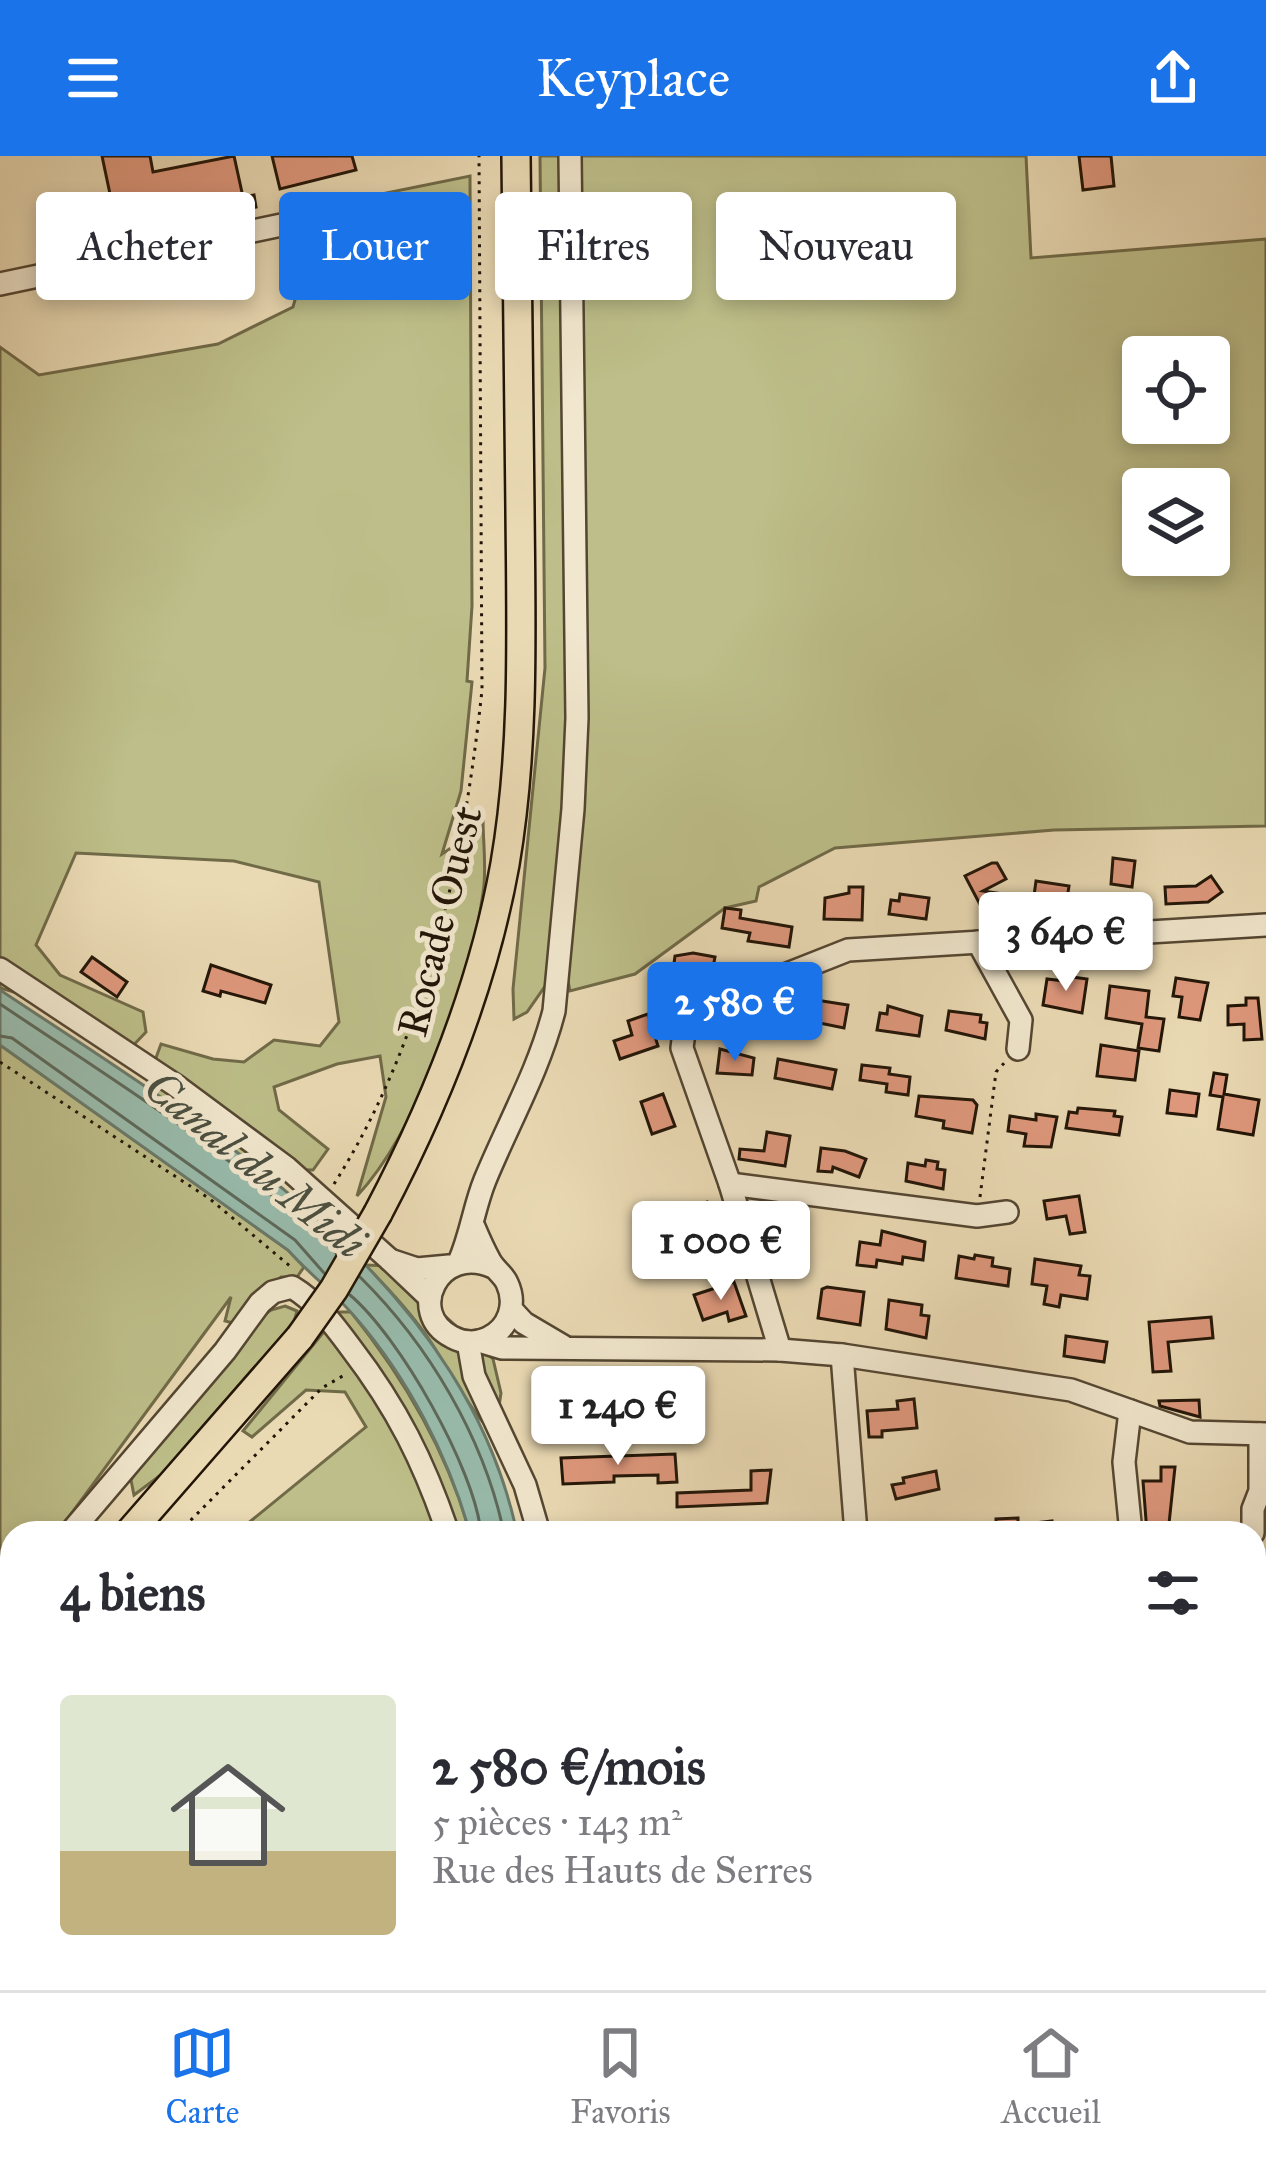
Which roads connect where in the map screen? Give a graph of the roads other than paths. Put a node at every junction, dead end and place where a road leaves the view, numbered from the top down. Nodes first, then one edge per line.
1 (516, 156) edge
2 (570, 156) edge
3 (279, 226) edge
4 (0, 284) edge
5 (1266, 925) edge
6 (978, 942) junction
7 (4, 972) edge
8 (1018, 1049) road end
9 (730, 1184) junction
10 (1007, 1212) dead end
11 (473, 1228) junction
12 (390, 1261) junction
13 (454, 1264) junction
14 (493, 1267) junction
15 (430, 1298) junction
16 (511, 1310) junction
17 (474, 1342) junction
18 (564, 1347) junction
19 (780, 1349) junction
20 (842, 1355) junction
21 (1130, 1411) junction
22 (1263, 1434) edge
23 (80, 1521) edge
24 (139, 1521) edge
25 (443, 1521) edge
26 (536, 1521) edge
27 (855, 1521) edge
28 (1130, 1521) edge
29 (1252, 1521) edge

1 - 24 main road, Rocade Ouest, bridge
2 - 11 street
3 - 4 street
5 - 6 street
6 - 8 street
6 - 9 street
7 - 12 street
9 - 10 street
9 - 19 street
11 - 13 street
11 - 14 street
12 - 13 street
12 - 15 street
13 - 14 street
13 - 15 street
14 - 16 street
15 - 17 street
16 - 17 street
16 - 18 street
17 - 18 street
17 - 26 street
18 - 19 street
19 - 20 street
20 - 21 street
20 - 27 street
21 - 22 street
21 - 28 street
22 - 29 street
23 - 25 street

